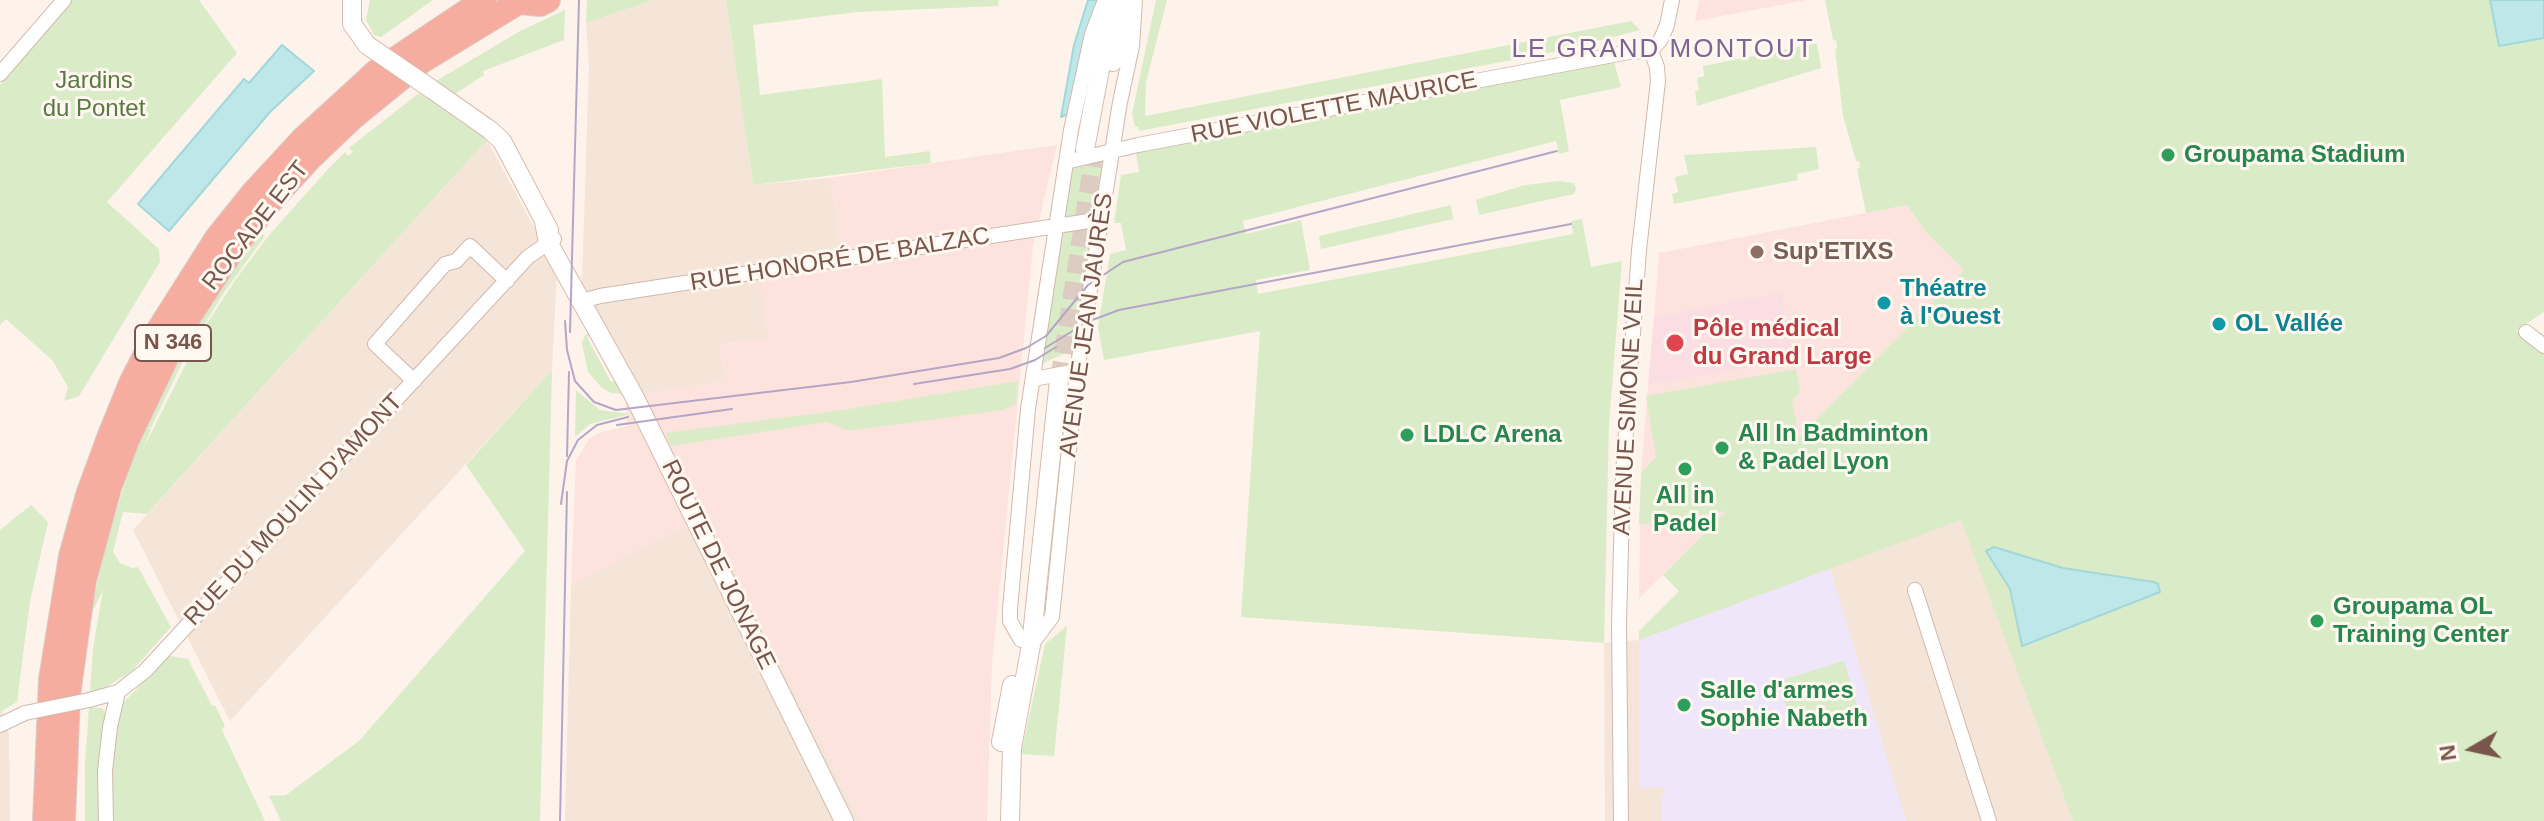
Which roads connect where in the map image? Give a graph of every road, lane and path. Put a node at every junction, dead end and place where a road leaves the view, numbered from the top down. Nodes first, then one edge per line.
1 (64, 0) edge
2 (462, 0) edge
3 (484, 0) edge
4 (548, 0) edge
5 (1105, 0) edge
6 (1113, 0) edge
7 (1132, 0) edge
8 (1672, 0) edge
9 (520, 1) edge
10 (353, 5) edge
11 (1651, 51) junction
12 (400, 55) junction
13 (0, 74) edge
14 (1097, 149) junction
15 (1066, 162) junction
16 (1102, 219) junction
17 (1055, 228) junction
18 (551, 241) junction
19 (507, 281) junction
20 (584, 304) junction
21 (2526, 332) dead end
22 (2544, 346) edge
23 (1077, 371) junction
24 (414, 381) junction
25 (1047, 381) junction
26 (1915, 590) dead end
27 (1026, 642) junction
28 (118, 692) junction
29 (0, 725) edge
30 (45, 821) edge
31 (63, 821) edge
32 (106, 821) edge
33 (844, 821) edge
34 (999, 821) edge
35 (1010, 821) edge
36 (1621, 821) edge
37 (1989, 821) edge

1 - 13 street
2 - 12 highway
3 - 12 highway, ROCADE EST / N 346
4 - 9 highway
5 - 15 street, AVENUE JEAN JAURÈS
6 - 14 main road, AVENUE JEAN JAURÈS
7 - 14 main road, AVENUE JEAN JAURÈS
8 - 11 street
9 - 31 highway, ROCADE EST / N 346
10 - 18 main road, ROUTE DE JONAGE, bridge
11 - 14 street, RUE VIOLETTE MAURICE
11 - 36 street, AVENUE SIMONE VEIL
12 - 30 highway, ROCADE EST / N 346
14 - 15 street, RUE VIOLETTE MAURICE
14 - 16 street, AVENUE JEAN JAURÈS
15 - 17 street, AVENUE JEAN JAURÈS
16 - 17 street, RUE HONORÉ DE BALZAC
16 - 23 street, AVENUE JEAN JAURÈS
17 - 20 street, RUE HONORÉ DE BALZAC
17 - 25 street, AVENUE JEAN JAURÈS
18 - 19 street, RUE DU MOULIN D'AMONT
18 - 20 main road, ROUTE DE JONAGE
19 - 24 street, RUE DU MOULIN D'AMONT
19 - 24 street
20 - 33 main road, ROUTE DE JONAGE
21 - 22 street
23 - 25 street
23 - 27 street, AVENUE JEAN JAURÈS
24 - 28 street, RUE DU MOULIN D'AMONT
25 - 27 main road, AVENUE JEAN JAURÈS
25 - 27 street, AVENUE JEAN JAURÈS
26 - 37 street
27 - 34 main road, AVENUE JEAN JAURÈS
27 - 35 main road, AVENUE JEAN JAURÈS
28 - 29 street, RUE DU MOULIN D'AMONT, bridge
28 - 32 street

